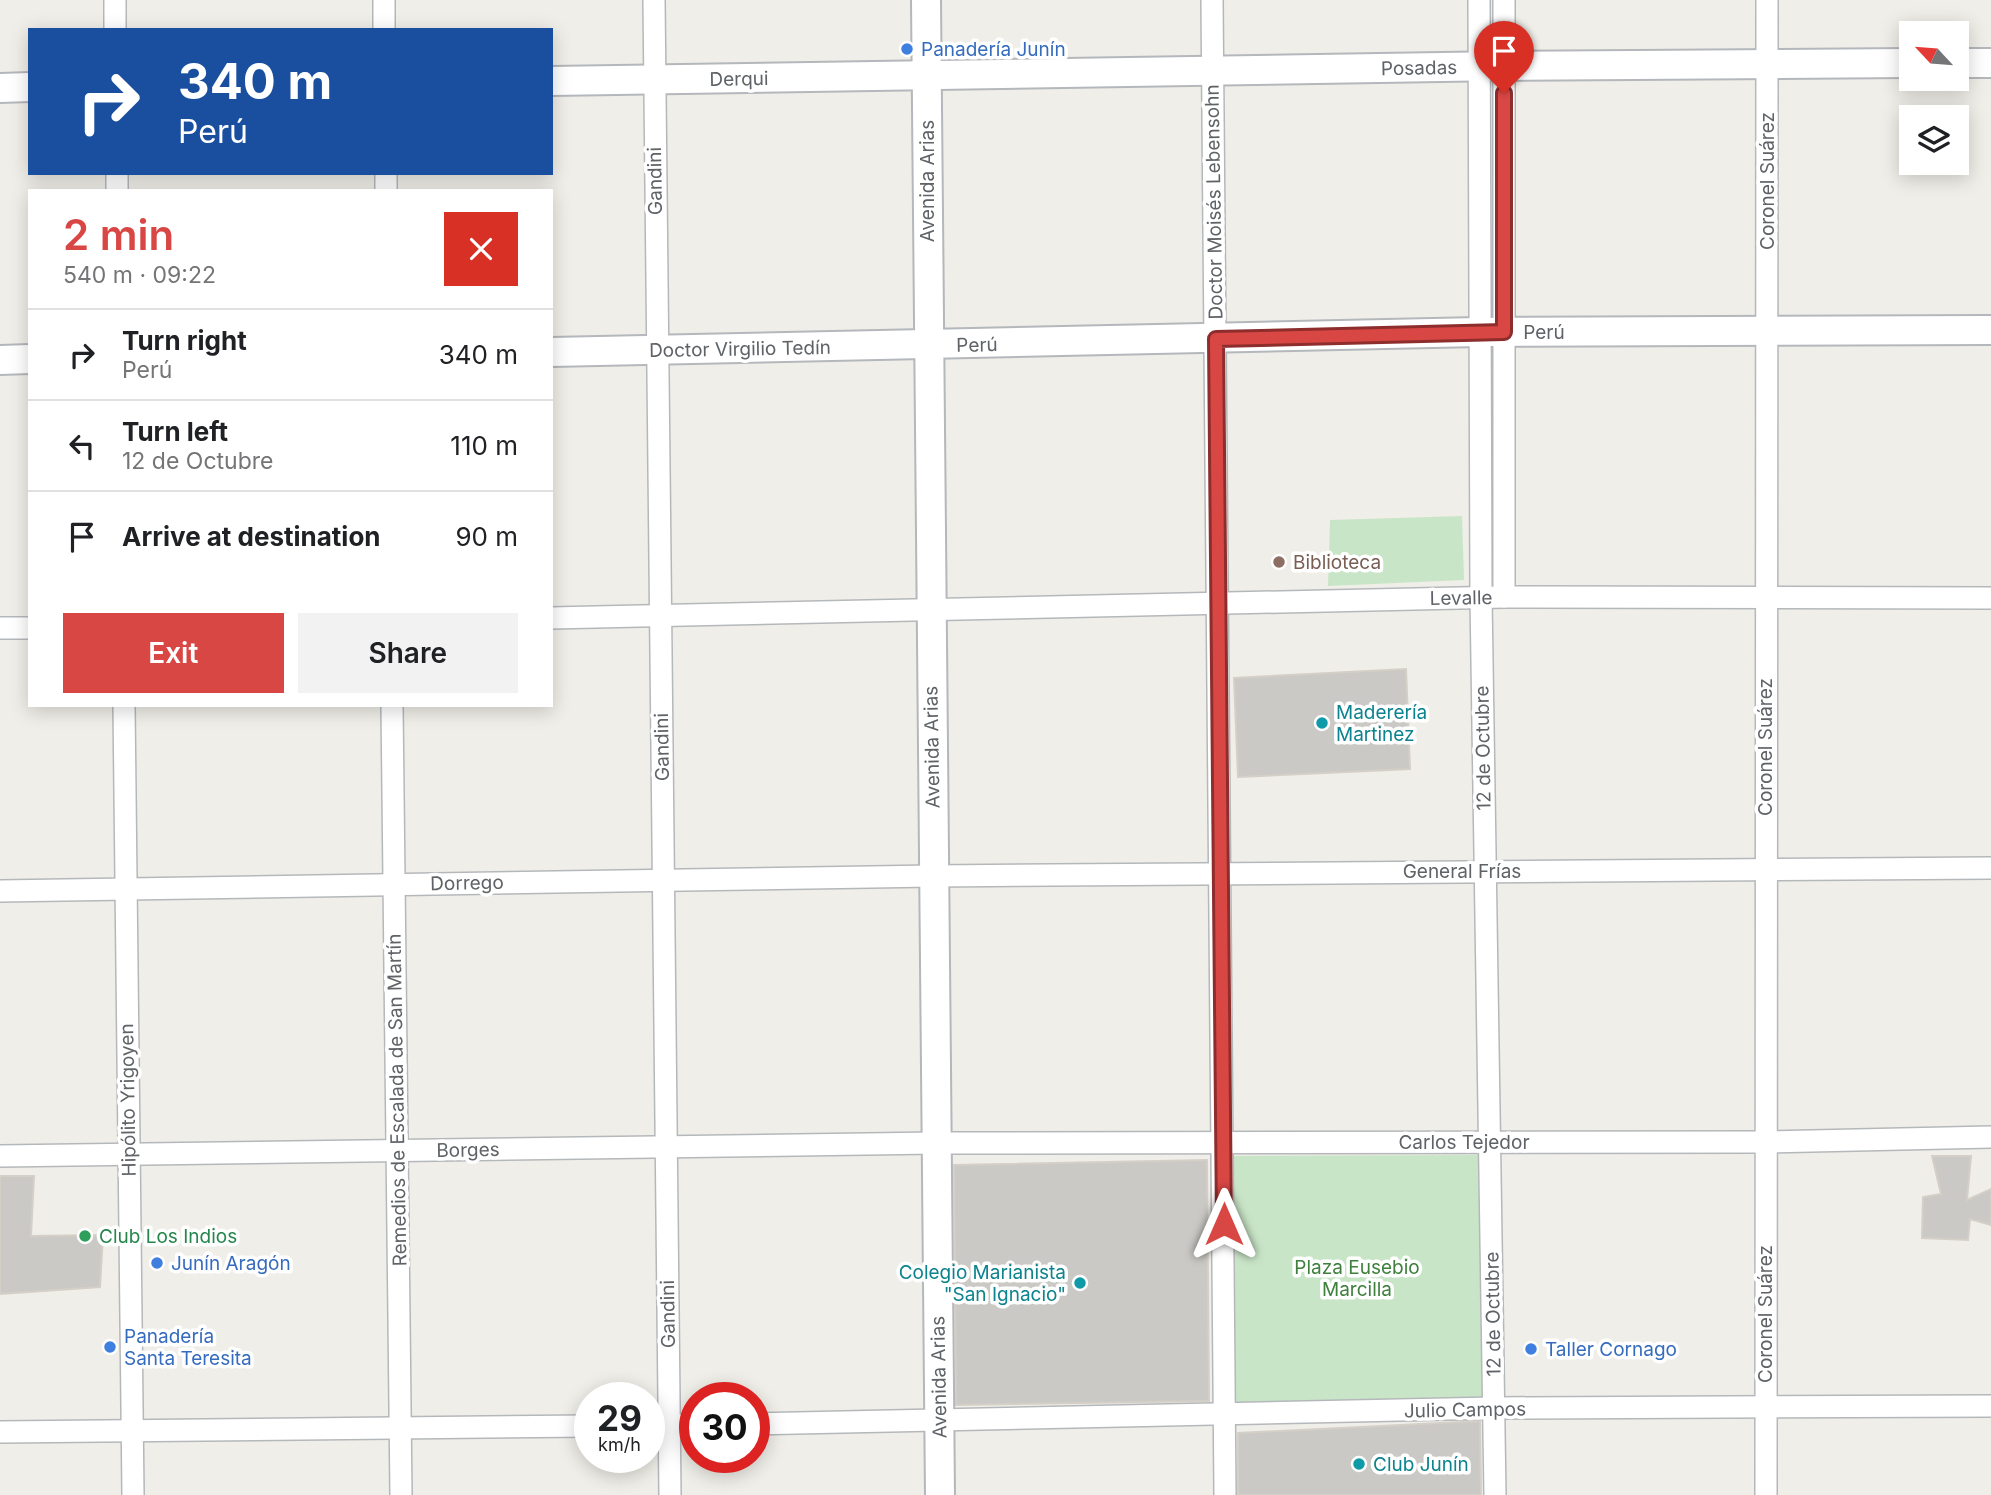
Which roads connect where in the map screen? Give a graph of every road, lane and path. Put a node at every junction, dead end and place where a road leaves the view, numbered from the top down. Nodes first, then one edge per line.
1 (115, 0) edge
2 (384, 0) edge
3 (653, 0) edge
4 (926, 0) edge
5 (1212, 0) edge
6 (1479, 0) edge
7 (1504, 0) edge
8 (1767, 0) edge
9 (115, 28) edge
10 (384, 28) edge
11 (1899, 63) edge
12 (1969, 63) edge
13 (1991, 63) edge
14 (1767, 65) junction
15 (1491, 66) junction
16 (1213, 71) junction
17 (928, 76) junction
18 (654, 80) junction
19 (553, 81) edge
20 (28, 87) edge
21 (0, 88) edge
22 (1991, 330) edge
23 (1766, 331) junction
24 (1492, 332) junction
25 (1216, 339) junction
26 (928, 346) junction
27 (657, 350) junction
28 (553, 352) edge
29 (28, 359) edge
30 (0, 360) edge
31 (1765, 596) junction
32 (1481, 597) junction
33 (1504, 597) junction
34 (1991, 598) edge
35 (1218, 604) junction
36 (931, 611) junction
37 (660, 616) junction
38 (553, 618) edge
39 (0, 628) edge
40 (28, 628) edge
41 (124, 707) edge
42 (392, 707) edge
43 (1991, 868) edge
44 (1765, 869) junction
45 (1486, 871) junction
46 (1221, 873) junction
47 (933, 876) junction
48 (663, 880) junction
49 (394, 884) junction
50 (126, 889) junction
51 (0, 891) edge
52 (1991, 1137) edge
53 (1490, 1142) junction
54 (1765, 1142) junction
55 (936, 1143) junction
56 (1224, 1143) junction
57 (666, 1147) junction
58 (397, 1151) junction
59 (129, 1154) junction
60 (0, 1156) edge
61 (660, 1382) edge
62 (1991, 1406) edge
63 (1765, 1407) junction
64 (1494, 1408) junction
65 (1225, 1415) junction
66 (939, 1422) junction
67 (770, 1424) edge
68 (574, 1426) edge
69 (401, 1427) junction
70 (132, 1430) junction
71 (0, 1432) edge
72 (665, 1463) edge
73 (133, 1495) edge
74 (401, 1495) edge
75 (670, 1495) edge
76 (940, 1495) edge
77 (1225, 1495) edge
78 (1495, 1495) edge
79 (1766, 1495) edge

1 - 9 street
2 - 10 street
3 - 18 street, Gandini
4 - 17 main road, Avenida Arias
5 - 16 street, Doctor Moisés Lebensohn
6 - 15 street, 12 de Octubre
7 - 15 street, 12 de Octubre
8 - 14 street, Coronel Suárez
11 - 14 main road, Posadas
12 - 13 main road
14 - 15 main road, Posadas
14 - 23 street, Coronel Suárez
15 - 16 main road, Posadas
15 - 24 street, 12 de Octubre
16 - 17 main road, Posadas
16 - 25 street, Doctor Moisés Lebensohn
17 - 18 main road, Derqui
17 - 26 main road, Avenida Arias
18 - 19 main road, Derqui
18 - 27 street, Gandini
20 - 21 main road
22 - 23 main road, Perú
23 - 24 main road, Perú
23 - 31 street, Coronel Suárez
24 - 25 main road, Perú
24 - 32 street, 12 de Octubre
24 - 33 street, 12 de Octubre
25 - 26 main road, Perú
25 - 35 street, Doctor Moisés Lebensohn
26 - 27 main road, Doctor Virgilio Tedín
26 - 36 main road, Avenida Arias
27 - 28 main road, Doctor Virgilio Tedín
27 - 37 street, Gandini
29 - 30 main road
31 - 33 street, Levalle
31 - 34 street, Levalle
31 - 44 street, Coronel Suárez
32 - 33 street, Levalle
32 - 35 street, Levalle
32 - 45 street, 12 de Octubre
35 - 36 street, Levalle
35 - 46 street, Doctor Moisés Lebensohn
36 - 37 street, Levalle
36 - 47 main road, Avenida Arias
37 - 38 street, Levalle
37 - 48 street, Gandini
39 - 40 street
41 - 50 street, Hipólito Yrigoyen
42 - 49 street, Remedios de Escalada de San Martín
43 - 44 street, General Frías
44 - 45 street, General Frías
44 - 54 street, Coronel Suárez
45 - 46 street, General Frías
45 - 53 street, 12 de Octubre
46 - 47 street, General Frías
46 - 56 street, Doctor Moisés Lebensohn
47 - 48 street, Dorrego
47 - 55 main road, Avenida Arias
48 - 49 street, Dorrego
48 - 57 street, Gandini
49 - 50 street, Dorrego
49 - 58 street, Remedios de Escalada de San Martín
50 - 51 street, Dorrego
50 - 59 street, Hipólito Yrigoyen
52 - 54 street, Carlos Tejedor
53 - 54 street, Carlos Tejedor
53 - 56 street, Carlos Tejedor
53 - 64 street, 12 de Octubre
54 - 63 street, Coronel Suárez
55 - 56 street, Carlos Tejedor
55 - 57 street, Borges
55 - 66 main road, Avenida Arias
56 - 65 street, Doctor Moisés Lebensohn
57 - 58 street, Borges
57 - 61 street, Gandini
58 - 59 street, Borges
58 - 69 street, Remedios de Escalada de San Martín
59 - 60 street, Borges
59 - 70 street, Hipólito Yrigoyen
62 - 63 street, Julio Campos
63 - 64 street, Julio Campos
63 - 79 street, Coronel Suárez
64 - 65 street, Julio Campos
64 - 78 street, 12 de Octubre
65 - 66 street, Julio Campos
65 - 77 street, Doctor Moisés Lebensohn
66 - 67 street, Julio Campos
66 - 76 main road, Avenida Arias
68 - 69 street
69 - 70 street
69 - 74 street, Remedios de Escalada de San Martín
70 - 71 street
70 - 73 street, Hipólito Yrigoyen
72 - 75 street, Gandini

